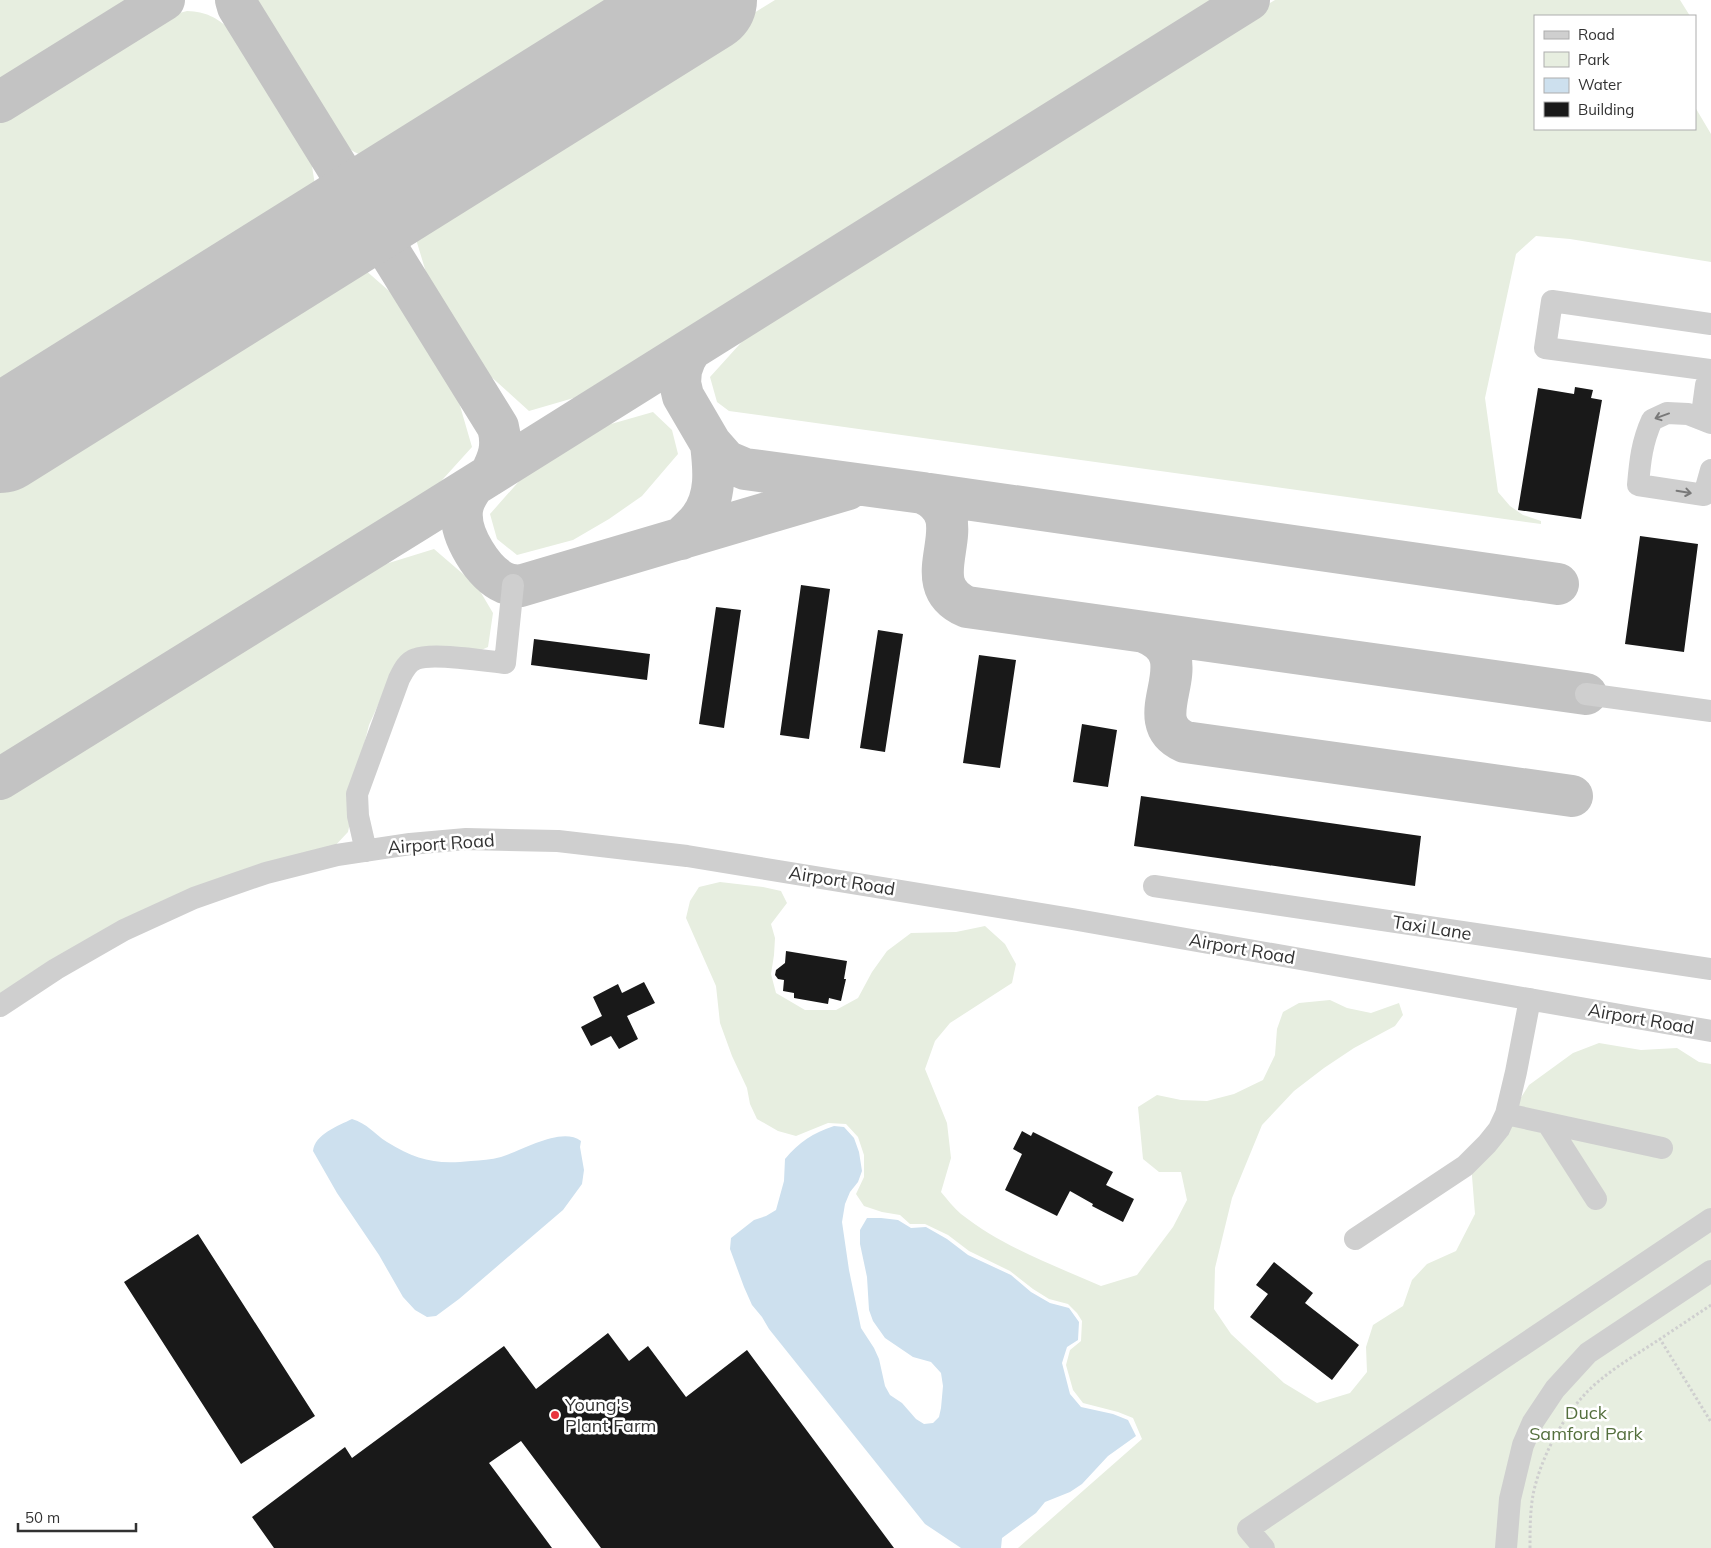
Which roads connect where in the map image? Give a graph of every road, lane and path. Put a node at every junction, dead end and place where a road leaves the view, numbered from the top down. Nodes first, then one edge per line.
1 (1711, 324) edge
2 (1711, 370) edge
3 (1711, 382) edge
4 (1710, 418) edge
5 (1711, 470) edge
6 (513, 585) dead end
7 (1586, 694) dead end
8 (1711, 711) edge
9 (366, 851) junction
10 (1154, 886) dead end
11 (1711, 969) edge
12 (1530, 999) junction
13 (0, 1006) edge
14 (1711, 1031) edge
15 (1506, 1114) junction
16 (1548, 1124) junction
17 (1662, 1148) dead end
18 (1596, 1199) dead end
19 (1711, 1219) edge
20 (1355, 1239) dead end
21 (1711, 1271) edge
22 (1711, 1305) edge
23 (1660, 1339) junction
24 (1711, 1422) edge
25 (1264, 1548) edge
26 (1506, 1548) edge
27 (1530, 1548) edge

1 - 2 street
3 - 4 street
4 -> 5 street
6 - 9 street
7 - 8 street
9 - 12 street, Airport Road
9 - 13 street, Airport Road
10 - 11 street, Taxi Lane
12 - 14 street, Airport Road
12 - 15 street
15 - 16 street
15 - 20 street
16 - 17 street
16 - 18 street
19 - 25 street
21 - 26 street
22 - 23 path
23 - 24 path
23 - 27 path

